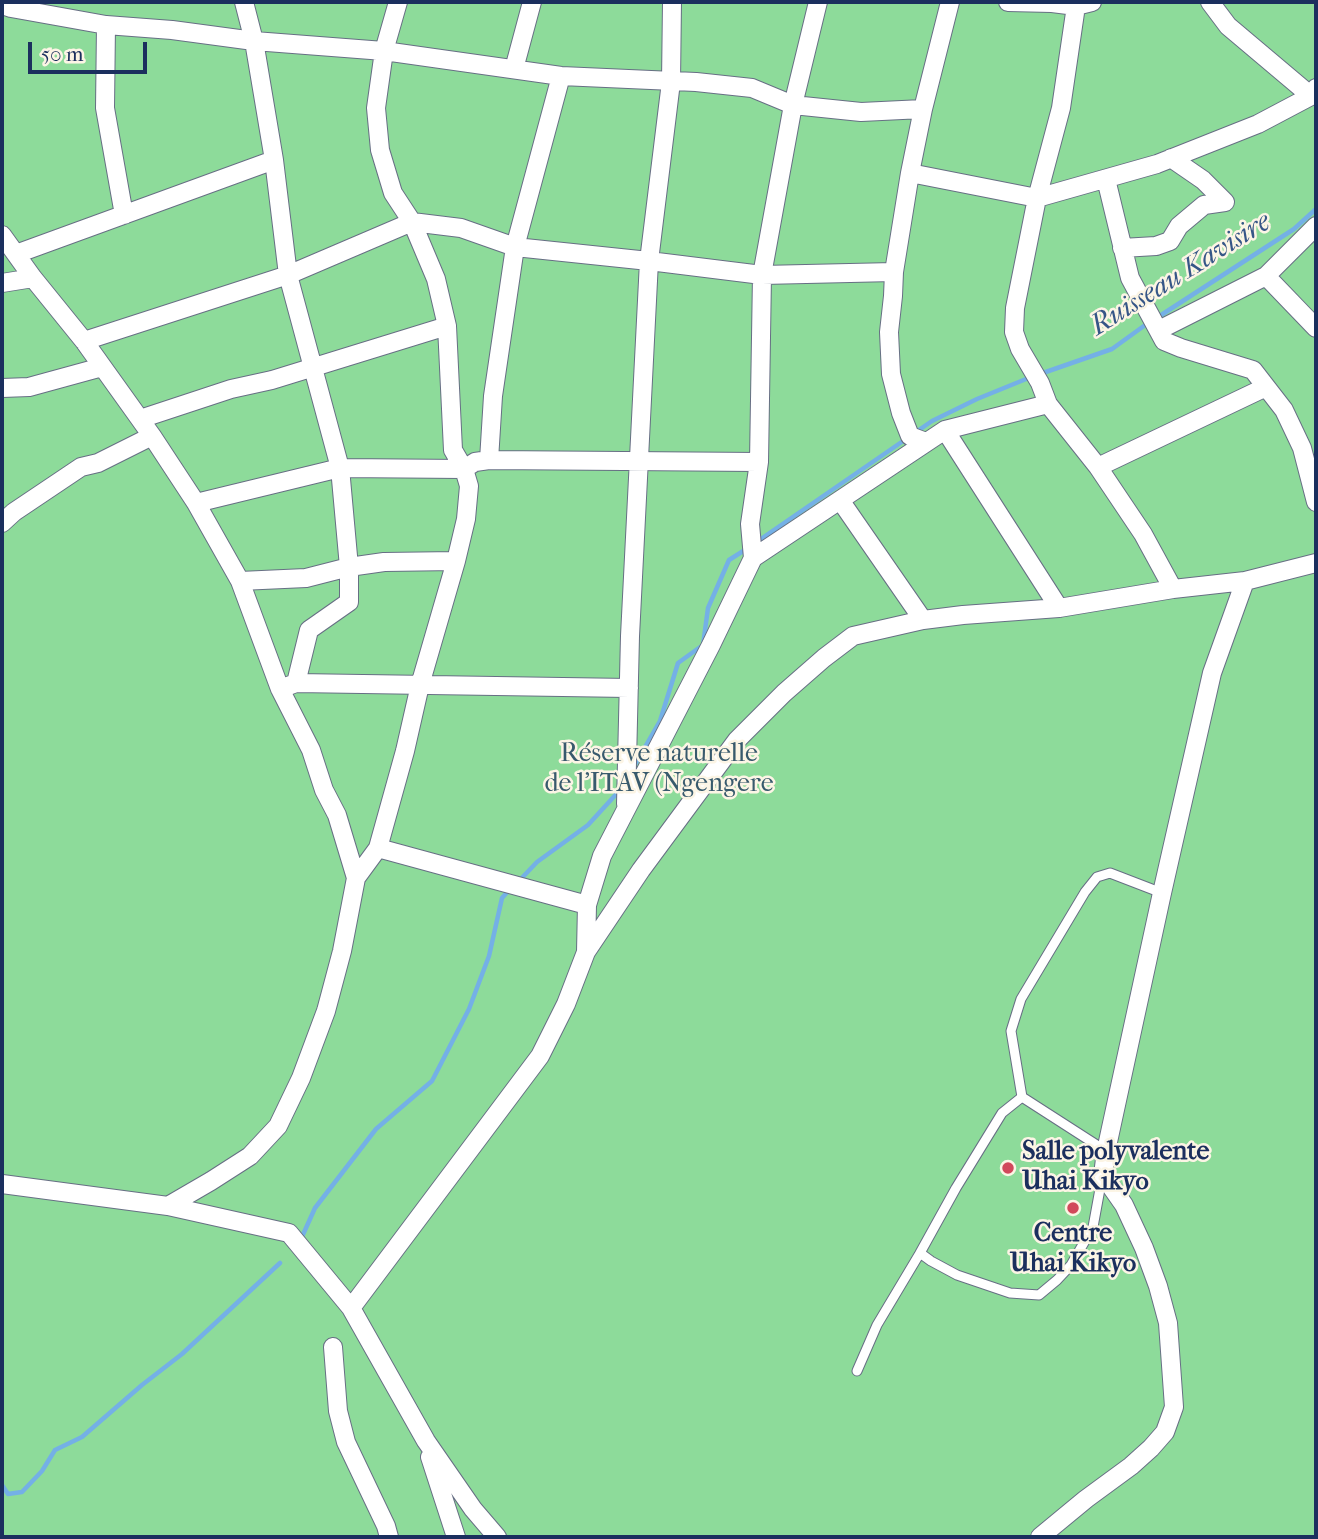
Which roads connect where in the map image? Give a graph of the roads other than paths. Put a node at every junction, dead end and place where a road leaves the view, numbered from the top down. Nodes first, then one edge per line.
1 (244, 2) edge
2 (398, 2) edge
3 (532, 2) edge
4 (672, 2) edge
5 (818, 2) edge
6 (950, 2) edge
7 (1008, 2) edge
8 (1210, 2) edge
9 (1082, 3) edge
10 (2, 5) edge
11 (106, 25) junction
12 (254, 41) junction
13 (384, 51) junction
14 (514, 69) junction
15 (561, 76) junction
16 (671, 82) junction
17 (1314, 92) edge
18 (793, 105) junction
19 (923, 109) junction
20 (1171, 158) junction
21 (274, 160) junction
22 (910, 173) junction
23 (1106, 179) junction
24 (1037, 198) junction
25 (124, 215) junction
26 (412, 222) junction
27 (1316, 226) edge
28 (2, 235) edge
29 (515, 247) junction
30 (1122, 248) junction
31 (16, 254) junction
32 (649, 261) junction
33 (894, 272) junction
34 (288, 275) junction
35 (762, 275) junction
36 (1266, 276) junction
37 (33, 278) junction
38 (2, 283) edge
39 (447, 326) junction
40 (1316, 328) edge
41 (1159, 330) junction
42 (84, 341) junction
43 (313, 366) junction
44 (102, 367) junction
45 (1266, 387) junction
46 (2, 388) edge
47 (1048, 404) junction
48 (140, 419) junction
49 (945, 430) junction
50 (152, 436) junction
51 (926, 442) junction
52 (1309, 444) edge
53 (489, 460) junction
54 (639, 461) junction
55 (759, 462) junction
56 (1098, 467) junction
57 (340, 468) junction
58 (464, 468) junction
59 (840, 500) junction
60 (1316, 502) edge
61 (195, 503) junction
62 (2, 523) edge
63 (753, 558) junction
64 (456, 561) junction
65 (1316, 563) edge
66 (349, 567) junction
67 (240, 581) junction
68 (1245, 581) junction
69 (1173, 589) junction
70 (1059, 608) junction
71 (923, 620) junction
72 (419, 685) junction
73 (288, 686) junction
74 (629, 688) junction
75 (626, 808) junction
76 (378, 848) junction
77 (356, 878) junction
78 (1162, 893) junction
79 (587, 905) junction
80 (586, 952) junction
81 (1022, 1097) junction
82 (1106, 1151) junction
83 (1103, 1175) junction
84 (2, 1184) edge
85 (168, 1206) junction
86 (920, 1253) junction
87 (351, 1308) junction
88 (333, 1347) dead end
89 (857, 1370) dead end
90 (426, 1441) junction
91 (389, 1537) edge
92 (456, 1537) edge
93 (497, 1537) edge
94 (1040, 1537) edge

1 - 12 street
2 - 13 street
3 - 14 street
4 - 16 street
5 - 18 street
6 - 19 street
7 - 9 street
8 - 17 street
9 - 24 street
10 - 11 street
11 - 12 street
11 - 25 street
12 - 13 street
12 - 21 street
13 - 14 street
13 - 26 street
14 - 15 street
15 - 16 street
15 - 29 street
16 - 18 street
16 - 32 street
17 - 20 street
18 - 19 street
18 - 35 street
19 - 22 street
20 - 23 street
20 - 30 street
21 - 25 street
21 - 34 street
22 - 24 street
22 - 33 street
23 - 24 street
23 - 30 street
24 - 47 street
25 - 31 street
26 - 29 street
26 - 34 street
26 - 39 street
27 - 36 street
28 - 31 street
29 - 32 street
29 - 53 street
30 - 41 street
31 - 37 street
32 - 35 street
32 - 54 street
33 - 35 street
33 - 51 street
34 - 42 street
34 - 43 street
35 - 55 street
36 - 40 street
36 - 41 street
37 - 38 street
37 - 42 street
39 - 43 street
39 - 58 street
41 - 45 street
42 - 44 street
43 - 48 street
43 - 57 street
44 - 46 street
44 - 48 street
45 - 52 street
45 - 56 street
47 - 49 street
47 - 56 street
48 - 50 street
49 - 51 street
49 - 70 street
50 - 61 street
50 - 62 street
51 - 59 street
52 - 60 street
53 - 54 street
53 - 58 street
54 - 55 street
54 - 74 street
55 - 63 street
56 - 69 street
57 - 58 street
57 - 61 street
57 - 66 street
58 - 64 street
59 - 63 street
59 - 71 street
61 - 67 street
63 - 75 street
64 - 66 street
64 - 72 street
65 - 68 street
66 - 67 street
66 - 73 street
67 - 73 street
68 - 69 street
68 - 78 street
69 - 70 street
70 - 71 street
71 - 80 street
72 - 73 street
72 - 74 street
72 - 76 street
73 - 77 street
74 - 75 street
75 - 79 street
76 - 77 street
76 - 79 street
77 - 85 street
78 - 81 lane
78 - 82 street
79 - 80 street
80 - 87 street
81 - 82 lane
81 - 86 lane
82 - 83 street
83 - 86 lane
83 - 94 street
84 - 85 street
85 - 87 street
86 - 89 lane
87 - 90 street
88 - 91 street
90 - 92 street
90 - 93 street

